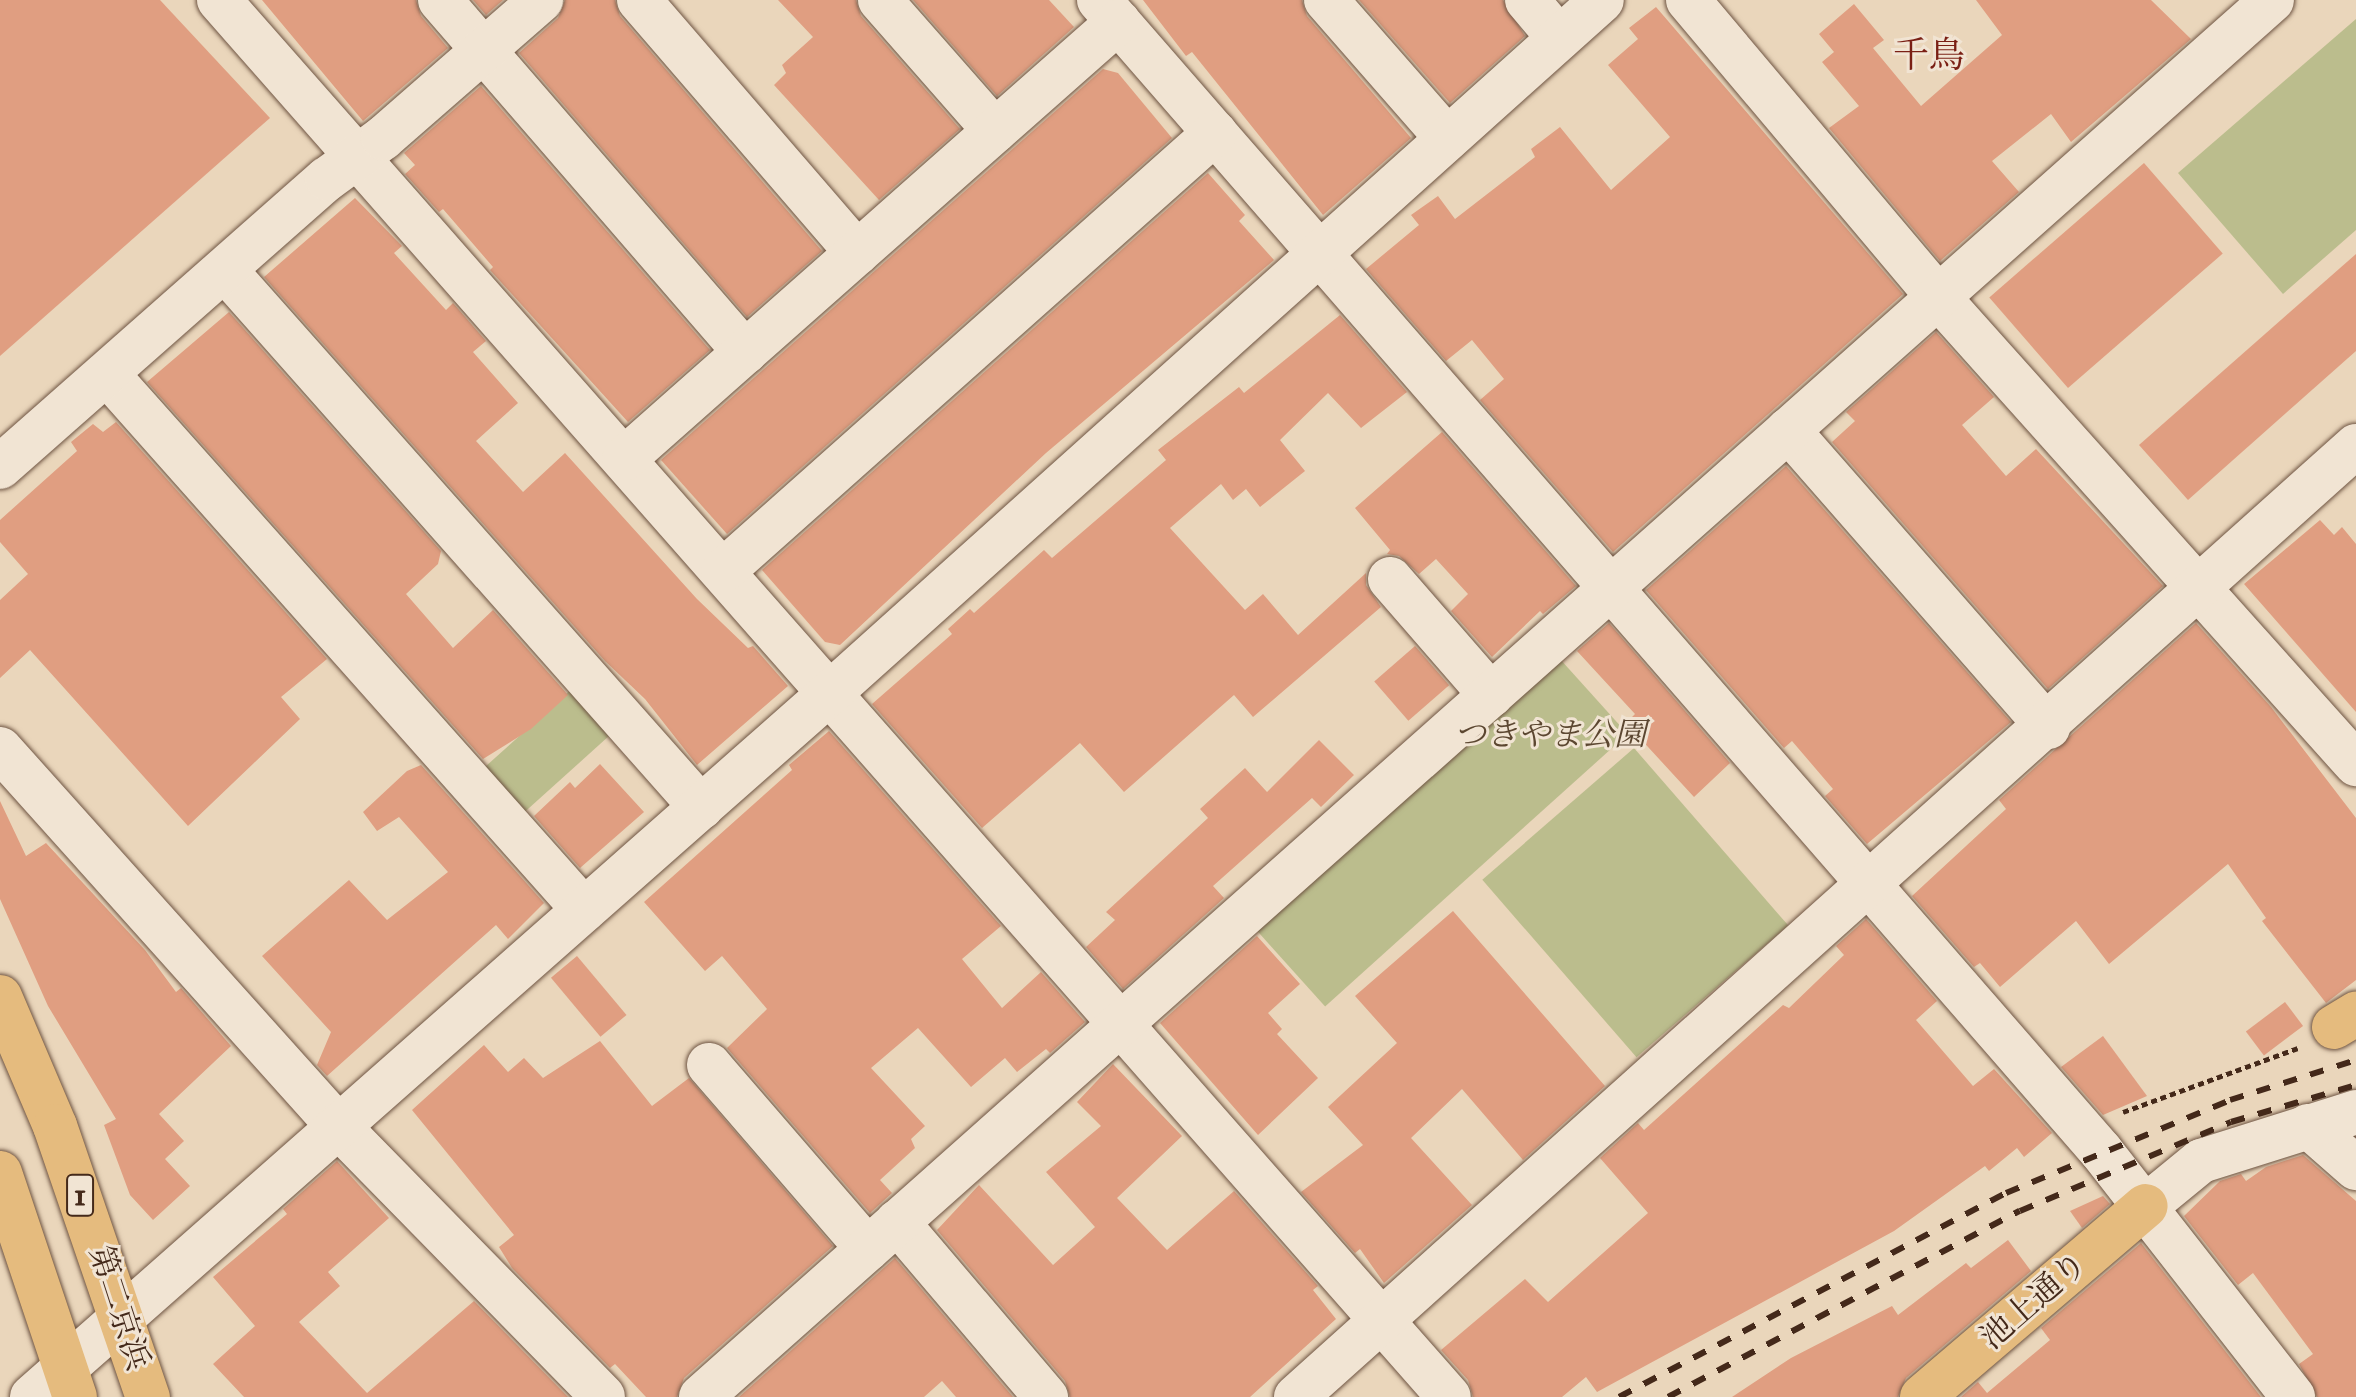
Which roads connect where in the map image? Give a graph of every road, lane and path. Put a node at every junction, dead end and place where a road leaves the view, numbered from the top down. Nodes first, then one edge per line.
1 (219, 0) edge
2 (440, 0) edge
3 (541, 0) edge
4 (639, 0) edge
5 (675, 0) edge
6 (880, 0) edge
7 (1326, 0) edge
8 (1527, 0) edge
9 (1602, 0) edge
10 (1688, 0) edge
11 (2272, 0) edge
12 (1108, 11) edge
13 (1559, 38) junction
14 (485, 51) junction
15 (744, 100) junction
16 (995, 131) junction
17 (1215, 133) junction
18 (1447, 138) junction
19 (358, 159) junction
20 (868, 242) junction
21 (1318, 252) junction
22 (225, 270) junction
23 (1938, 297) junction
24 (745, 352) junction
25 (108, 375) junction
26 (1788, 430) junction
27 (2356, 446) edge
28 (624, 459) junction
29 (0, 467) edge
30 (723, 571) junction
31 (1390, 579) dead end
32 (2200, 586) junction
33 (1609, 590) junction
34 (830, 693) junction
35 (1491, 695) junction
36 (2048, 727) junction
37 (0, 749) edge
38 (2356, 764) edge
39 (701, 807) junction
40 (1868, 887) junction
41 (584, 910) junction
42 (0, 997) edge
43 (2345, 1020) edge
44 (1122, 1023) junction
45 (709, 1065) dead end
46 (2356, 1112) edge
47 (337, 1125) junction
48 (2308, 1126) junction
49 (2081, 1129) junction
50 (2356, 1168) edge
51 (0, 1173) edge
52 (2146, 1206) junction
53 (883, 1236) junction
54 (123, 1316) junction
55 (1382, 1318) junction
56 (71, 1382) edge
57 (32, 1397) edge
58 (148, 1397) edge
59 (603, 1397) edge
60 (701, 1397) edge
61 (1046, 1397) edge
62 (1296, 1397) edge
63 (1449, 1397) edge
64 (1922, 1397) edge
65 (2293, 1397) edge

1 - 19 street
2 - 14 street
3 - 14 street
4 - 15 street
5 - 15 street
6 - 16 street
7 - 18 street
8 - 13 street
9 - 13 street
10 - 23 street
11 - 23 street
12 - 16 street
12 - 17 street
13 - 18 street
14 - 19 street
14 - 24 street
15 - 20 street
16 - 20 street
17 - 21 street
17 - 30 street
18 - 21 street
19 - 22 street
19 - 28 street
20 - 24 street
21 - 33 street
21 - 34 street
22 - 25 street
22 - 39 street
23 - 26 street
23 - 32 street
24 - 28 street
25 - 29 street
25 - 41 street
26 - 33 street
26 - 36 street
27 - 32 street
28 - 30 street
30 - 34 street
31 - 35 street
32 - 36 street
32 - 38 street
33 - 35 street
33 - 40 street
34 - 39 street
34 - 44 street
35 - 44 street
36 - 40 street
37 - 47 street
39 - 41 street
40 - 49 street
40 - 55 street
41 - 47 street
42 - 54 main road, 第二京浜 / 1
43 - 49 path
44 - 53 street
44 - 55 street
45 - 53 street
46 - 48 street
47 - 54 street
47 - 59 street
48 - 50 street
48 - 52 street
49 - 52 street
51 - 56 main road, 1
52 - 64 main road, 池上通り
52 - 65 street
53 - 60 street
53 - 61 street
54 - 56 street
54 - 58 main road, 第二京浜 / 1
55 - 62 street
55 - 63 street
56 - 57 street

